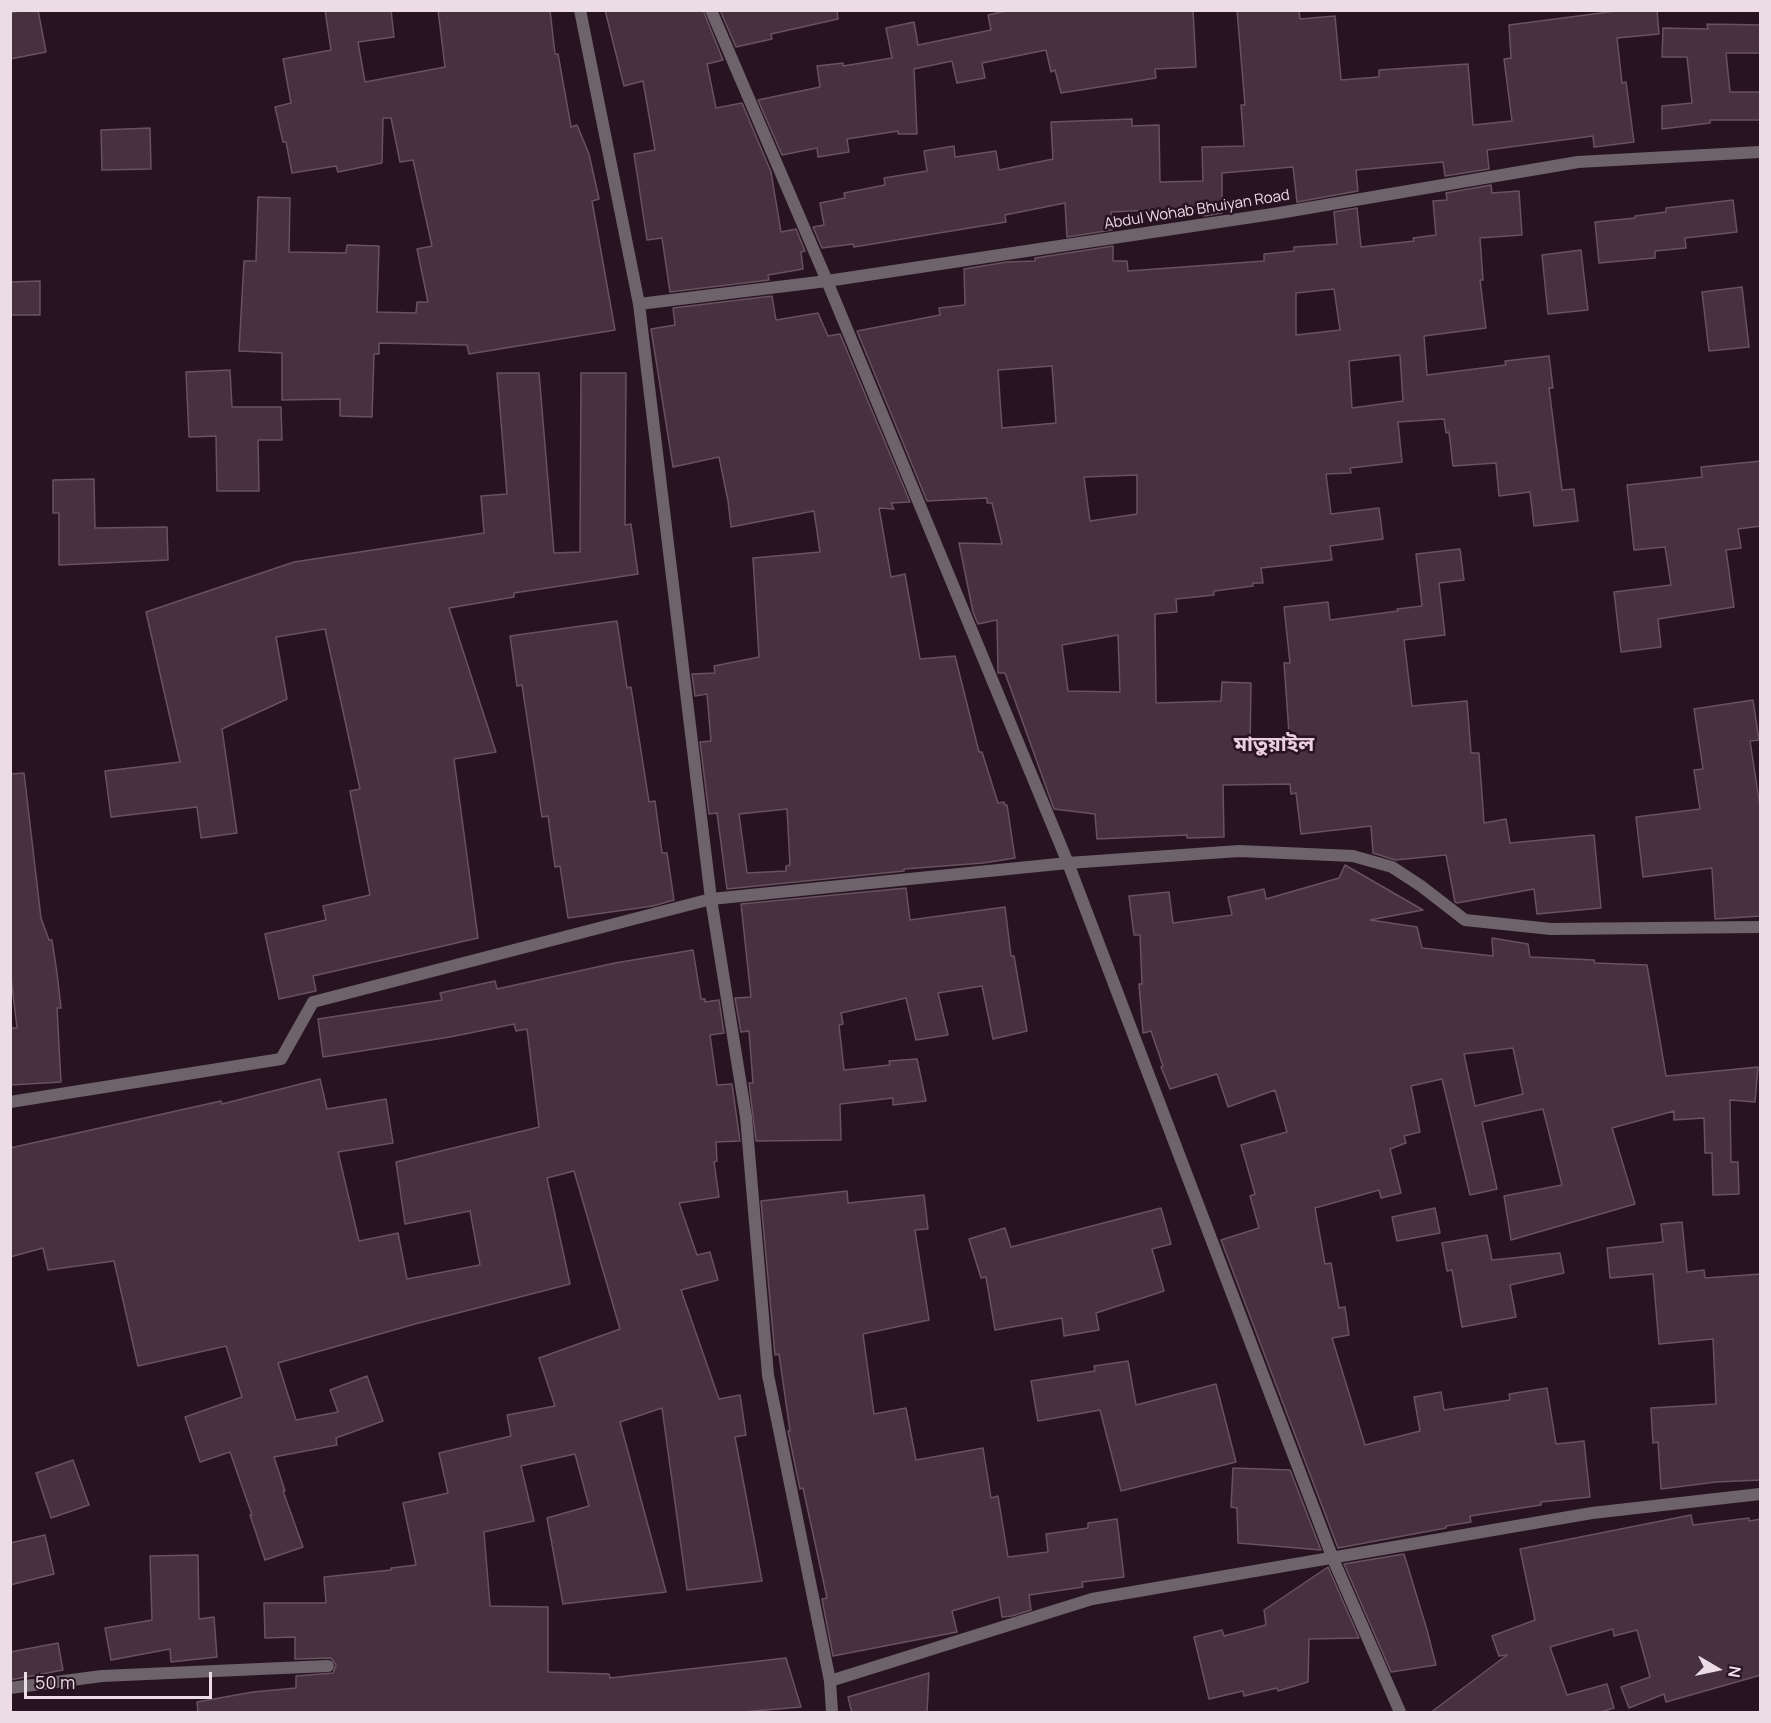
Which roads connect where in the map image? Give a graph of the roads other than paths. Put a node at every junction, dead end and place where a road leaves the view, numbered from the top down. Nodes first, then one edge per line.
1 (580, 10) edge
2 (711, 10) edge
3 (1760, 153) edge
4 (827, 281) junction
5 (639, 304) junction
6 (1068, 863) junction
7 (711, 899) junction
8 (1761, 927) edge
9 (10, 1102) edge
10 (1761, 1494) edge
11 (1333, 1559) junction
12 (327, 1666) dead end
13 (830, 1681) junction
14 (10, 1688) edge
15 (832, 1713) edge
16 (1400, 1713) edge

1 - 5 street
2 - 4 street
3 - 4 street, Abdul Wohab Bhuiyan Road
4 - 5 street, Abdul Wohab Bhuiyan Road
4 - 6 street
5 - 7 street
6 - 7 street
6 - 8 street
6 - 11 street
7 - 9 street
7 - 13 street
10 - 11 street
11 - 13 street
11 - 16 street
12 - 14 street
13 - 15 street

